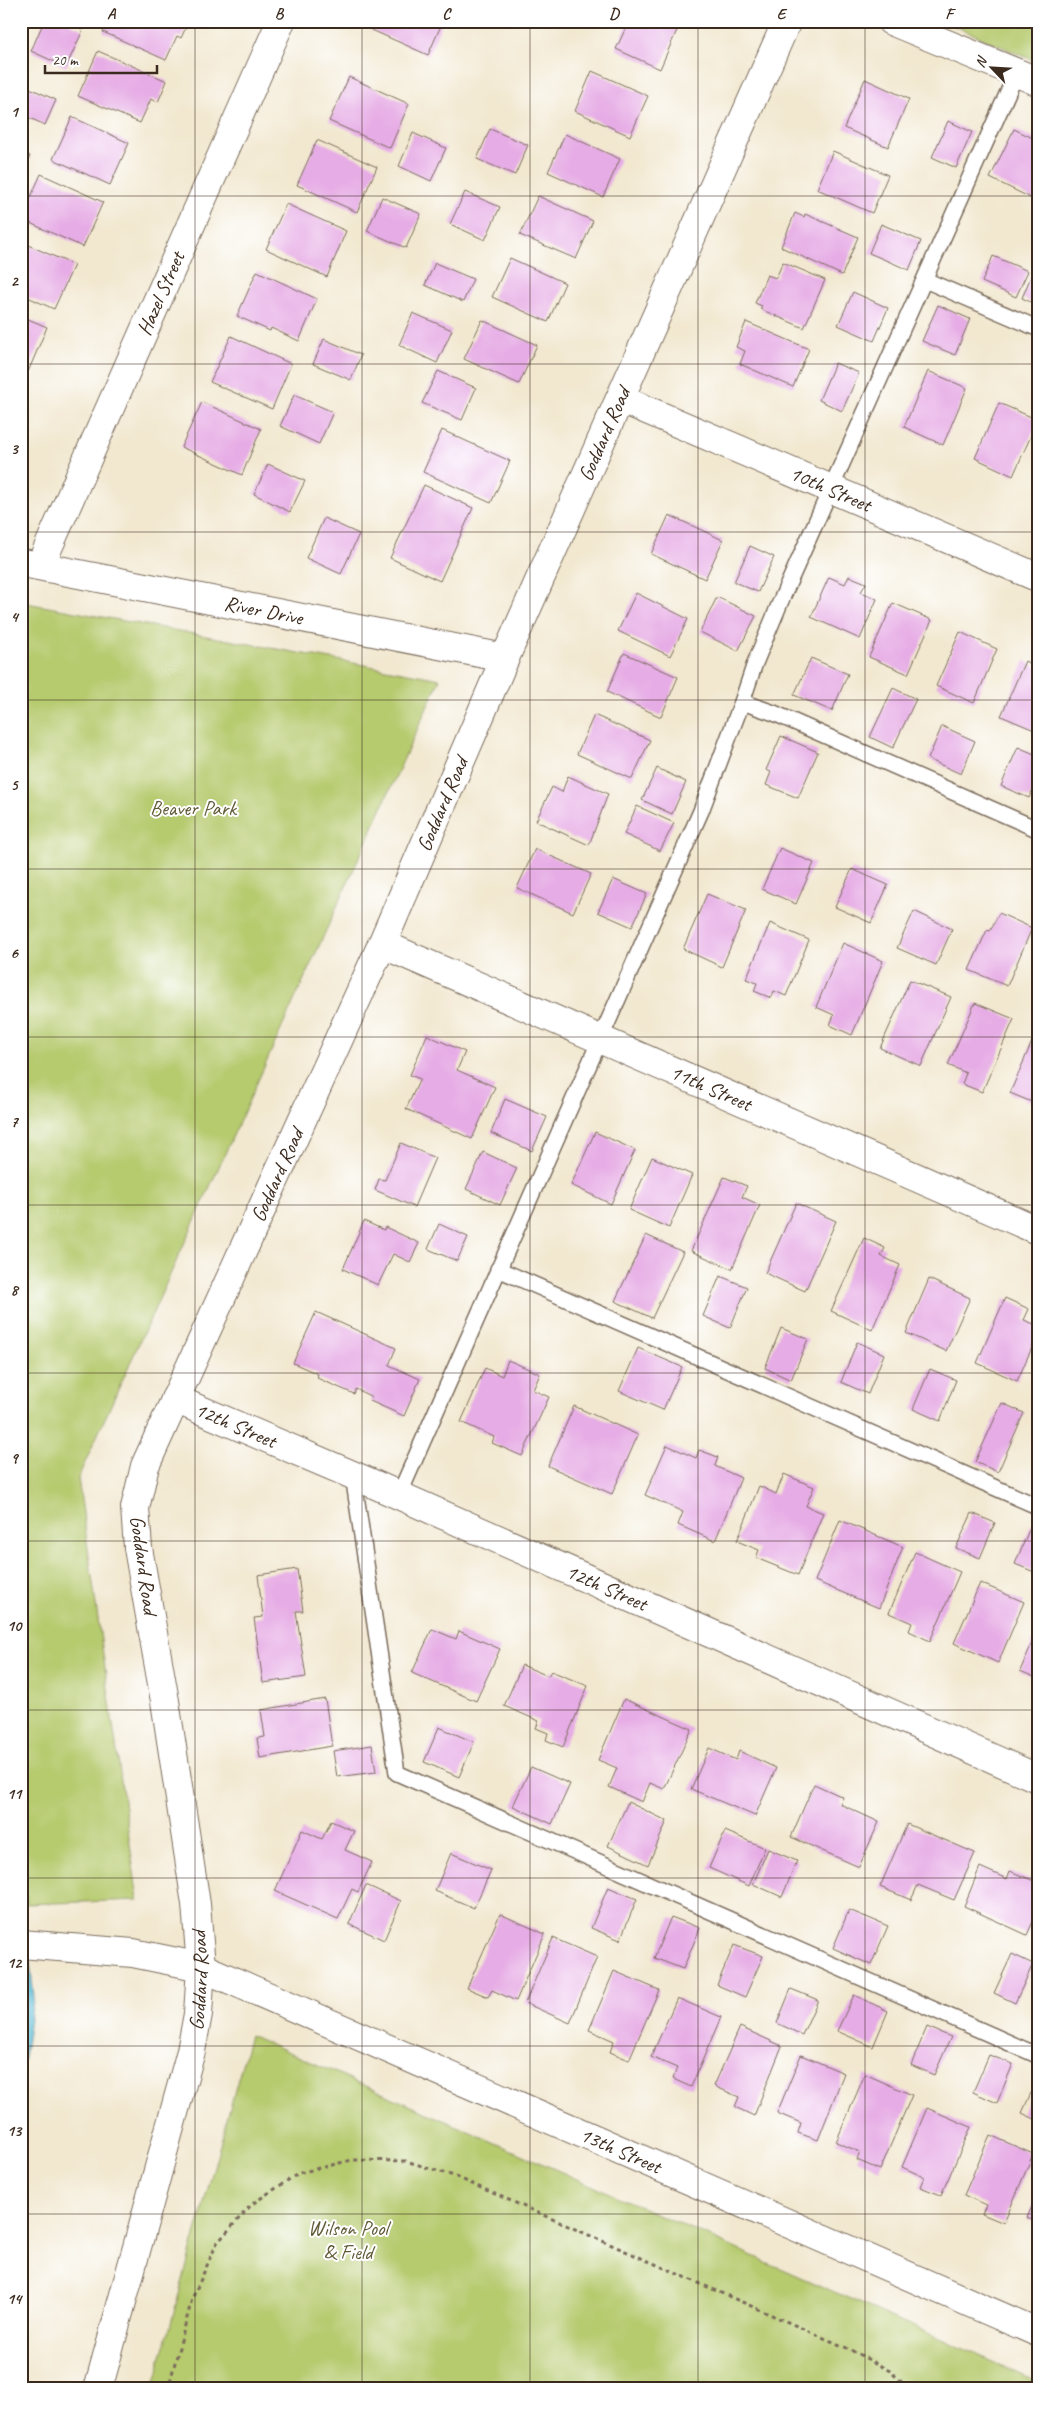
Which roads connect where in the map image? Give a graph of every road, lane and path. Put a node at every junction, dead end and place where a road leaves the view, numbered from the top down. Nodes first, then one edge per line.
1 (281, 21) edge
2 (787, 21) edge
3 (891, 21) edge
4 (1028, 77) edge
5 (925, 280) junction
6 (1039, 328) edge
7 (621, 399) junction
8 (831, 489) junction
9 (31, 564) edge
10 (1039, 578) edge
11 (505, 658) junction
12 (742, 702) junction
13 (1039, 830) edge
14 (382, 944) junction
15 (600, 1039) junction
16 (1039, 1231) edge
17 (498, 1269) junction
18 (174, 1399) junction
19 (352, 1475) junction
20 (399, 1495) junction
21 (1039, 1507) edge
22 (1039, 1779) edge
23 (21, 1944) edge
24 (201, 1967) junction
25 (1039, 2056) edge
26 (1039, 2333) edge
27 (98, 2389) edge
28 (168, 2389) edge
29 (909, 2389) edge

1 - 9 street, Hazel Street
2 - 7 street, Goddard Road
3 - 4 street
4 - 5 lane
5 - 6 lane
5 - 8 lane
7 - 8 street, 10th Street
7 - 11 street, Goddard Road
8 - 10 street, 10th Street
8 - 12 lane
9 - 11 street, River Drive
11 - 14 street, Goddard Road
12 - 13 lane
12 - 15 lane
14 - 15 street, 11th Street
14 - 18 street, Goddard Road
15 - 16 street, 11th Street
15 - 17 lane
17 - 20 lane
17 - 21 lane
18 - 19 street, 12th Street
18 - 24 street, Goddard Road
19 - 20 street, 12th Street
19 - 25 lane
20 - 22 street, 12th Street
23 - 24 street, 13th Street
24 - 26 street, 13th Street
24 - 27 street, Goddard Road
28 - 29 path

